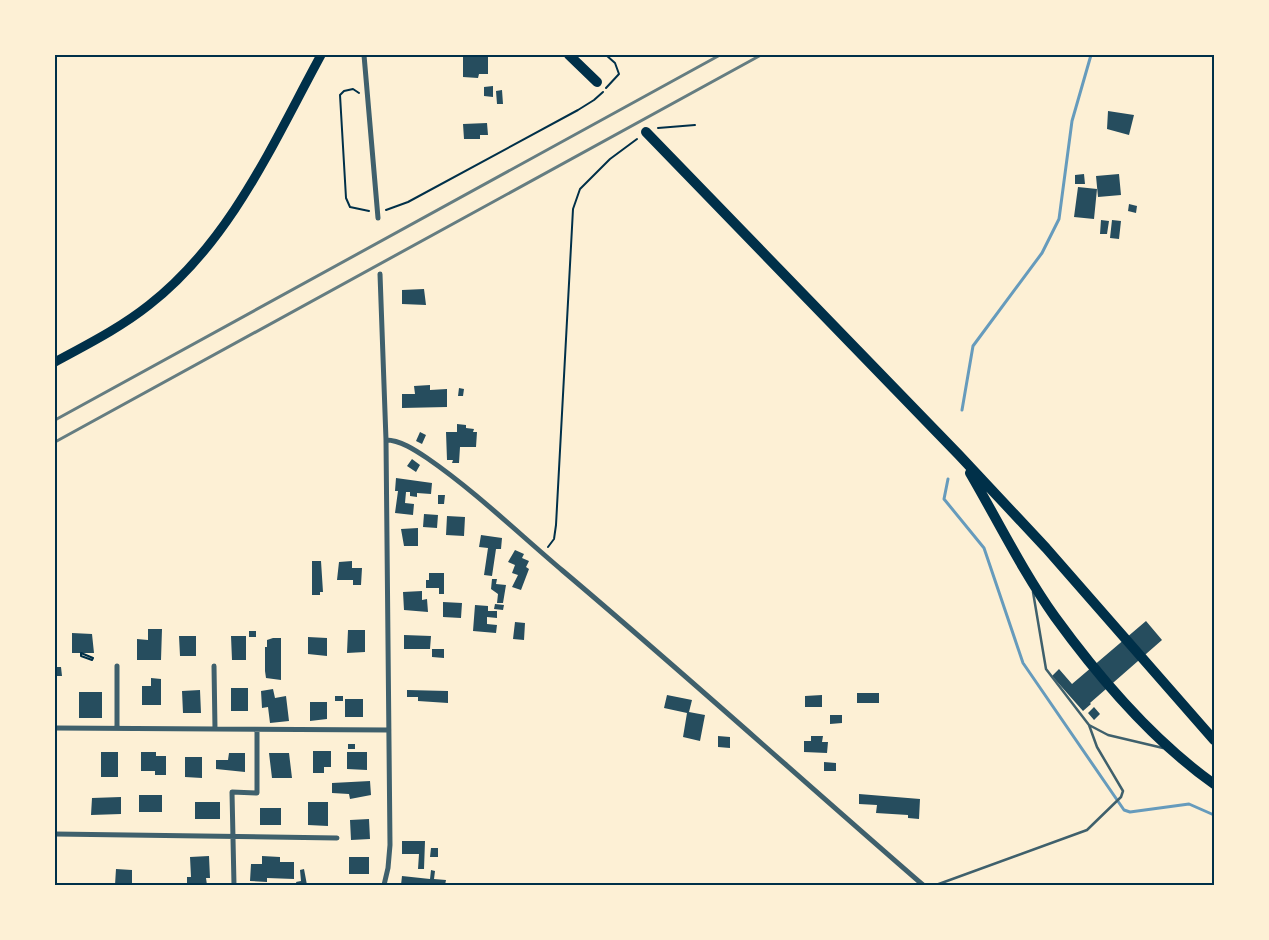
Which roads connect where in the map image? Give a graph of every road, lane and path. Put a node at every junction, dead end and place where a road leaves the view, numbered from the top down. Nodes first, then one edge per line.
1 (321, 55) edge
2 (364, 55) edge
3 (569, 55) edge
4 (606, 55) edge
5 (615, 79) dead end
6 (597, 82) dead end
7 (361, 96) dead end
8 (594, 100) dead end
9 (695, 124) dead end
10 (658, 128) dead end
11 (646, 132) dead end
12 (637, 139) dead end
13 (389, 210) dead end
14 (364, 212) dead end
15 (378, 218) dead end
16 (380, 274) dead end
17 (55, 362) edge
18 (386, 440) junction
19 (959, 455) junction
20 (543, 554) junction
21 (1032, 578) junction
22 (117, 666) dead end
23 (214, 666) dead end
24 (1089, 725) junction
25 (55, 728) edge
26 (117, 728) junction
27 (215, 729) junction
28 (256, 730) junction
29 (389, 730) junction
30 (1214, 740) edge
31 (1170, 749) junction
32 (1214, 784) edge
33 (55, 834) edge
34 (233, 837) junction
35 (337, 838) dead end
36 (234, 885) edge
37 (384, 885) edge
38 (923, 885) edge
39 (936, 885) edge

1 - 17 main road
2 - 15 street
3 - 6 highway
4 - 5 path
7 - 14 path
8 - 13 path
9 - 10 path
11 - 19 highway
12 - 20 path
16 - 18 street
18 - 20 street
18 - 29 street
19 - 21 highway
19 - 30 highway
20 - 38 street
21 - 24 lane
21 - 31 highway
22 - 26 street
23 - 27 street
24 - 31 lane
24 - 39 lane
25 - 26 street
26 - 27 street
27 - 28 street
28 - 29 street
28 - 34 street
29 - 37 street
31 - 32 highway
33 - 34 street
34 - 35 street
34 - 36 street

